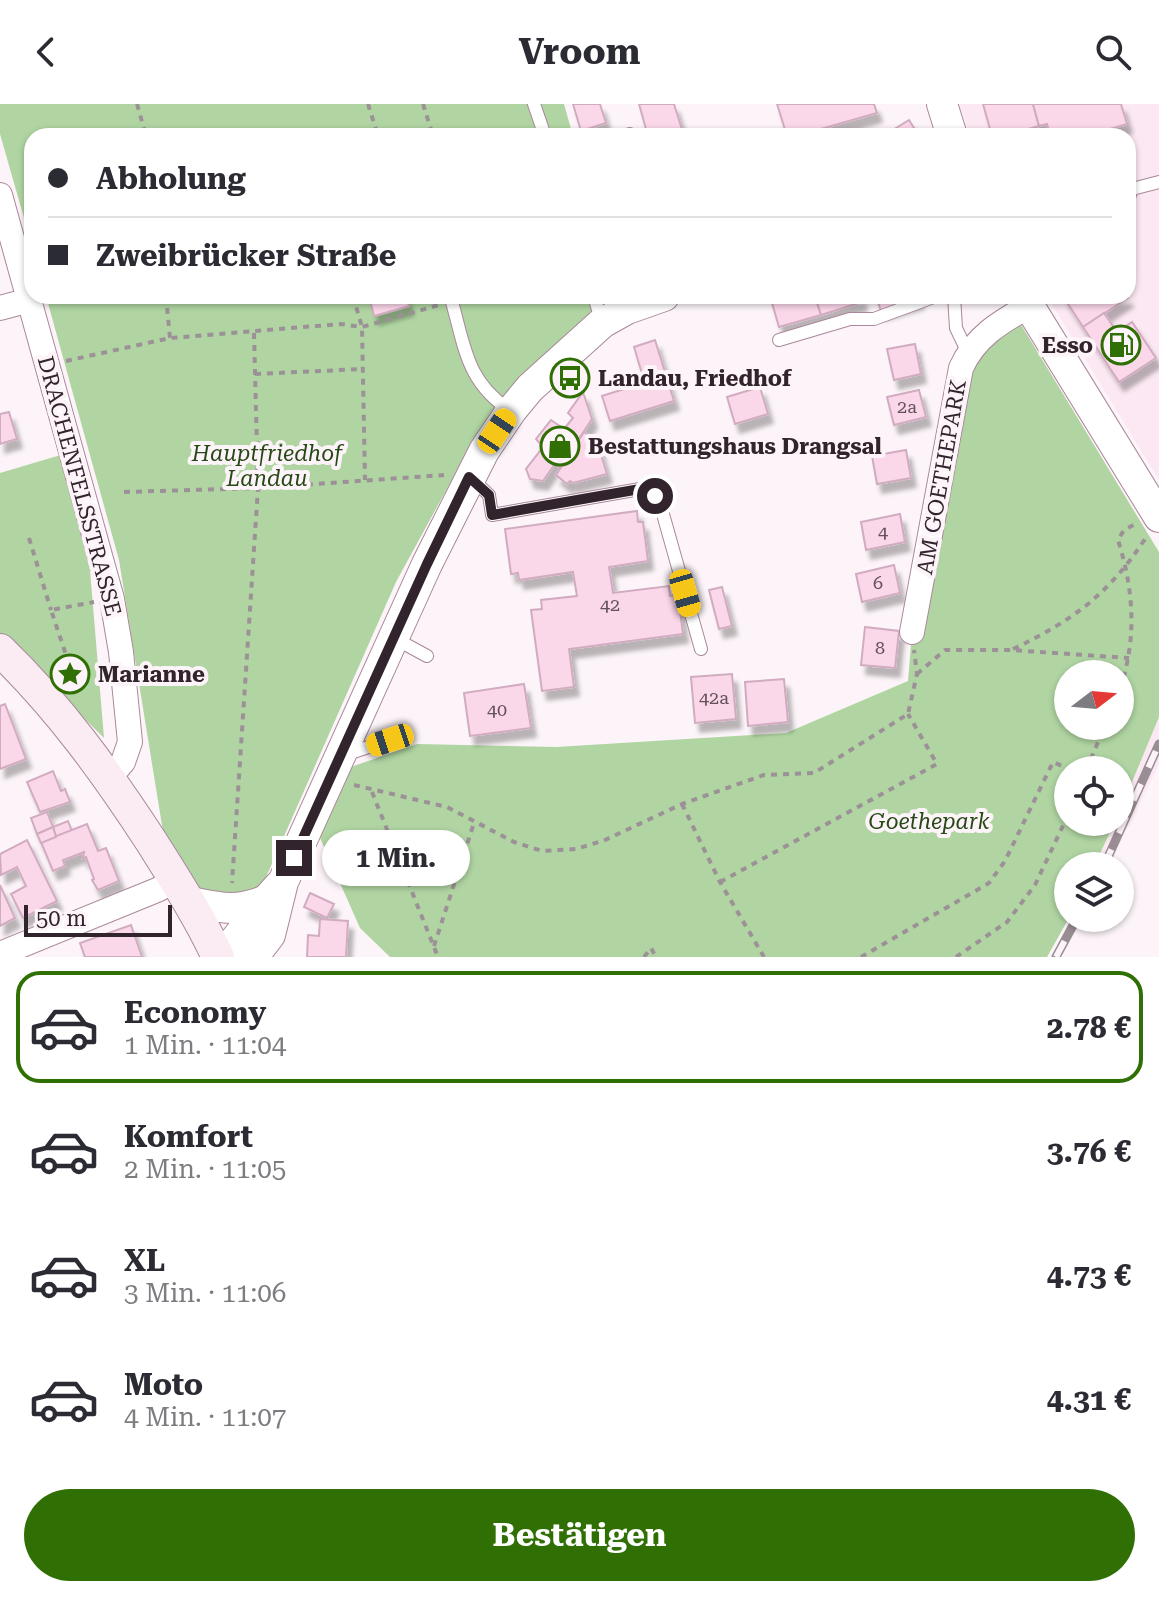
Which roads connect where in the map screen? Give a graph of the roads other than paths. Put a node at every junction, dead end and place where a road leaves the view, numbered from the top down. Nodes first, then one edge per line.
1 (534, 104) edge
2 (942, 104) edge
3 (542, 128) edge
4 (950, 128) edge
5 (1159, 182) edge
6 (1136, 188) edge
7 (0, 195) edge
8 (24, 279) edge
9 (24, 302) edge
10 (31, 304) edge
11 (453, 304) edge
12 (641, 304) edge
13 (914, 304) edge
14 (954, 304) edge
15 (1022, 304) edge
16 (1028, 304) edge
17 (0, 308) edge
18 (598, 310) edge
19 (779, 340) dead end
20 (968, 353) junction
21 (511, 411) junction
22 (469, 477) junction
23 (1158, 520) edge
24 (912, 632) dead end
25 (394, 638) junction
26 (701, 649) dead end
27 (0, 650) edge
28 (427, 656) dead end
29 (390, 740) dead end
30 (335, 767) junction
31 (110, 777) junction
32 (183, 891) junction
33 (274, 891) junction
34 (264, 950) edge
35 (0, 954) edge
36 (220, 957) edge

1 - 3 lane
2 - 4 street
5 - 6 lane
7 - 8 street, DRACHENFELSSTRASSE
9 - 17 street
10 - 31 street, DRACHENFELSSTRASSE
11 - 21 lane
12 - 18 street
13 - 19 lane
14 - 20 lane
15 - 20 street, AM GOETHEPARK
16 - 23 street
18 - 21 street
20 - 24 street, AM GOETHEPARK
21 - 22 street
22 - 25 street
22 - 26 lane
25 - 28 lane
25 - 30 street
27 - 31 main road
29 - 30 lane
30 - 33 street
31 - 32 main road
32 - 33 street
32 - 35 street
32 - 36 main road
33 - 34 street
33 - 36 street

